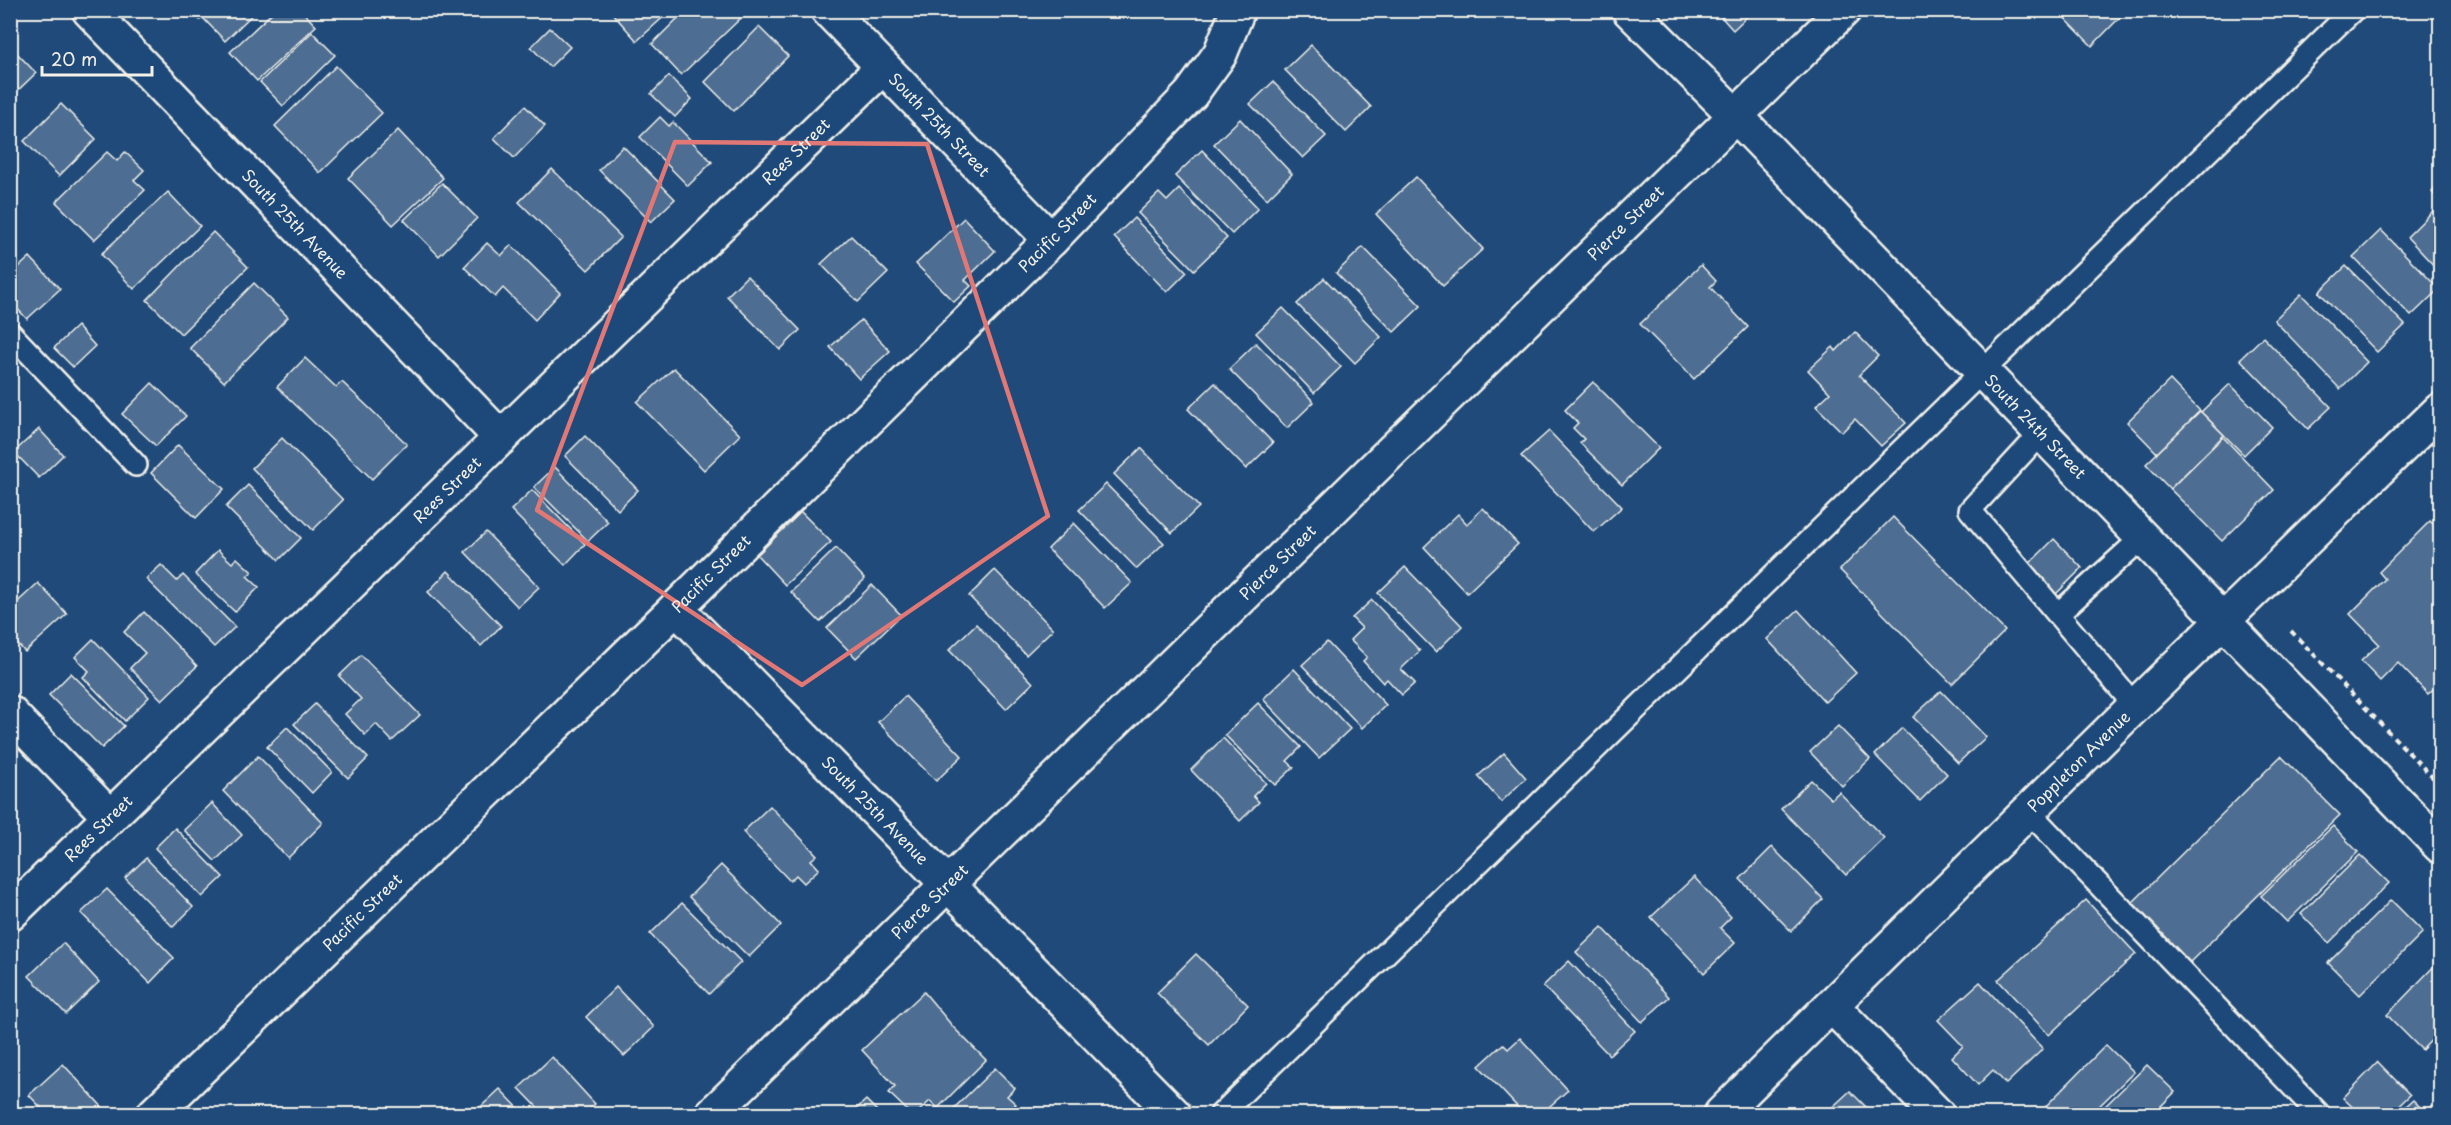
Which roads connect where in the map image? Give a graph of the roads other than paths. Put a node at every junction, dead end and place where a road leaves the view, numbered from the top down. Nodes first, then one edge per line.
1 (89, 10) edge
2 (828, 10) edge
3 (1238, 10) edge
4 (1629, 10) edge
5 (1844, 10) edge
6 (2353, 10) edge
7 (883, 67) junction
8 (1736, 116) junction
9 (1050, 240) junction
10 (10, 333) edge
11 (1983, 372) junction
12 (2440, 410) edge
13 (2041, 433) junction
14 (501, 438) junction
15 (136, 465) dead end
16 (2142, 537) junction
17 (676, 608) junction
18 (2058, 614) junction
19 (2223, 622) junction
20 (2135, 706) junction
21 (10, 713) edge
22 (2029, 812) junction
23 (111, 817) junction
24 (2440, 846) edge
25 (948, 885) junction
26 (10, 914) edge
27 (1832, 1006) junction
28 (154, 1114) edge
29 (712, 1114) edge
30 (1174, 1114) edge
31 (1221, 1114) edge
32 (1721, 1114) edge
33 (1937, 1114) edge
34 (2319, 1114) edge

1 - 14 street, South 25th Avenue
2 - 7 street, South 25th Street
3 - 9 street, Pacific Street
4 - 8 street, South 24th Street
5 - 8 street, Pierce Street
6 - 11 lane
7 - 9 street, South 25th Street
7 - 14 street, Rees Street
8 - 11 street, South 24th Street
8 - 25 street, Pierce Street
9 - 17 street, Pacific Street
10 - 15 lane
11 - 13 street, South 24th Street
11 - 31 lane
12 - 19 street, Poppleton Avenue
13 - 16 street, South 24th Street
13 - 18 lane
14 - 23 street, Rees Street
16 - 18 lane
16 - 19 street, South 24th Street
17 - 25 street, South 25th Avenue
17 - 28 street, Pacific Street
18 - 20 lane
19 - 20 street, Poppleton Avenue
19 - 24 street, South 24th Street
20 - 22 street, Poppleton Avenue
21 - 23 street
22 - 27 street, Poppleton Avenue
22 - 34 lane
23 - 26 street, Rees Street
25 - 29 street, Pierce Street
25 - 30 street, South 25th Avenue
27 - 32 street, Poppleton Avenue
27 - 33 street

